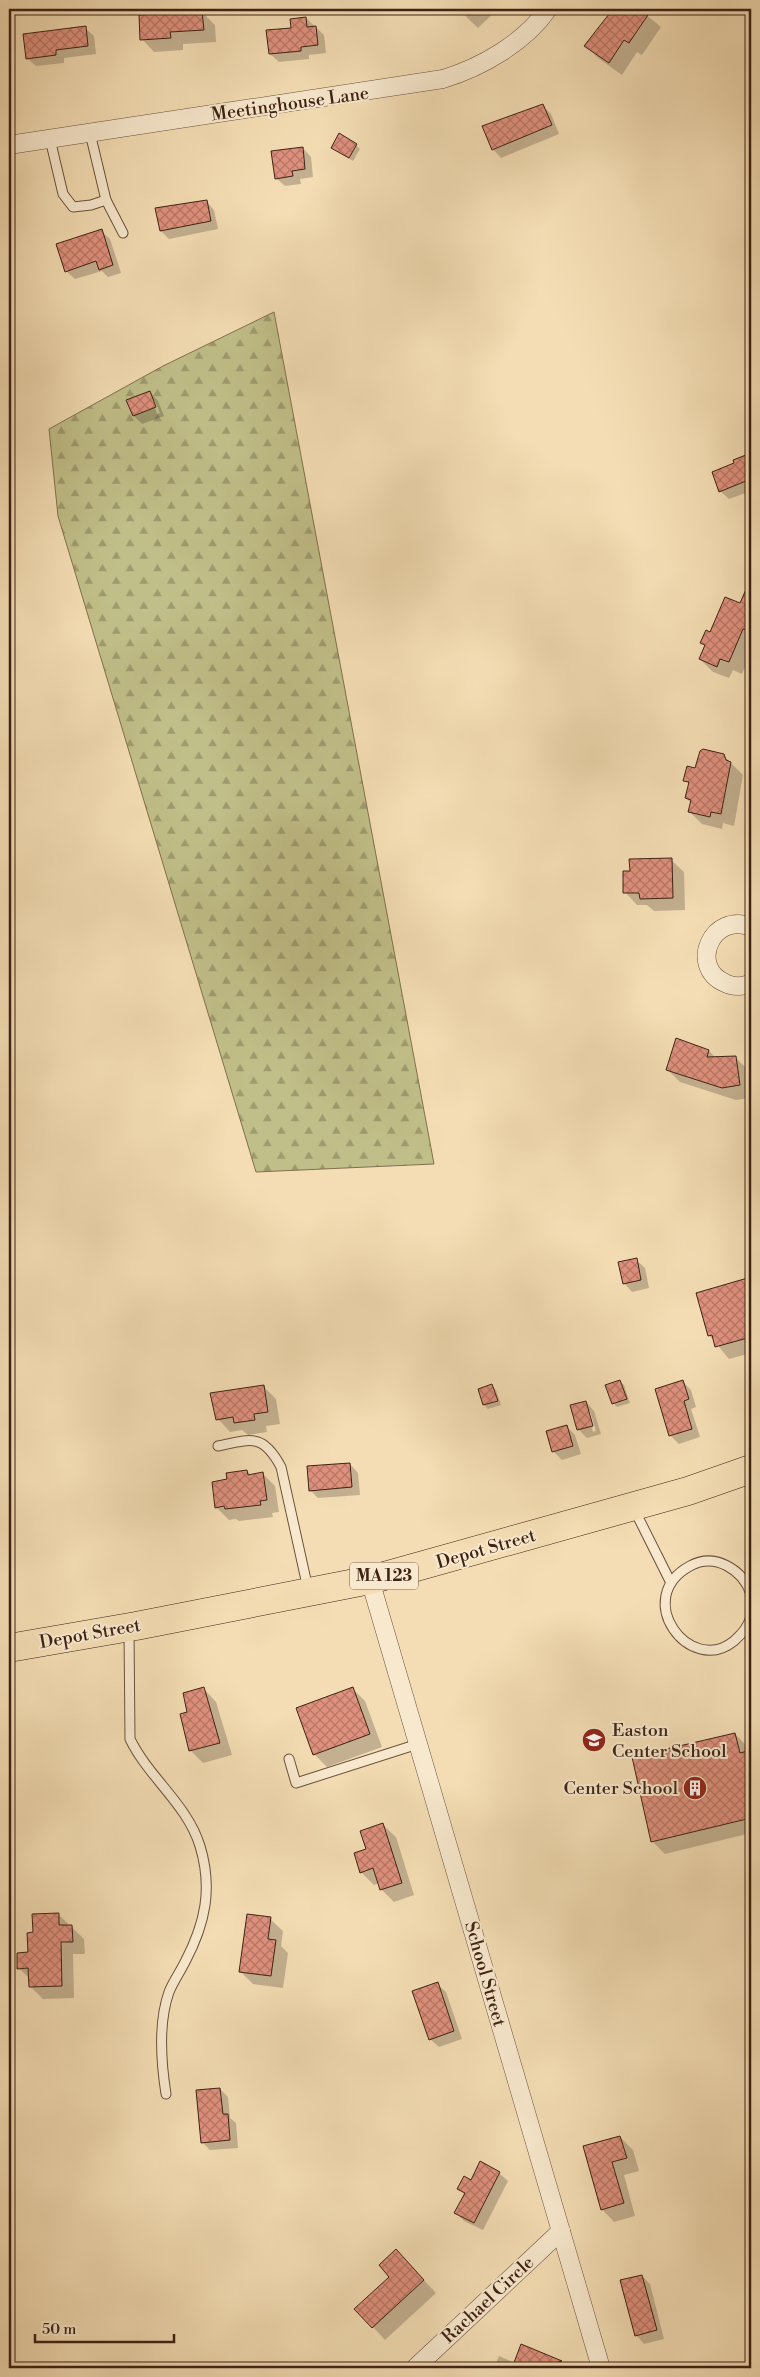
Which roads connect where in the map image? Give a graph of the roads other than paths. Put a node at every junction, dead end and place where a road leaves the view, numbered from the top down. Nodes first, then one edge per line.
1 (548, 9) edge
2 (90, 133) junction
3 (50, 139) junction
4 (9, 145) edge
5 (106, 200) junction
6 (123, 233) dead end
7 (751, 927) edge
8 (751, 983) edge
9 (218, 1446) dead end
10 (751, 1469) edge
11 (633, 1507) junction
12 (370, 1580) junction
13 (671, 1583) junction
14 (308, 1591) junction
15 (751, 1594) edge
16 (751, 1616) edge
17 (129, 1627) junction
18 (9, 1648) edge
19 (418, 1744) junction
20 (289, 1759) dead end
21 (166, 2094) dead end
22 (561, 2231) junction
23 (415, 2368) edge
24 (600, 2368) edge

1 - 2 street, Meetinghouse Lane
2 - 3 street, Meetinghouse Lane
2 - 5 lane
3 - 4 street, Meetinghouse Lane
3 - 5 lane
5 - 6 lane
7 - 8 street
9 - 14 lane
10 - 11 highway, Depot Street / MA 123
11 - 12 highway, Depot Street / MA 123
11 - 13 lane
12 - 14 highway, Depot Street / MA 123
12 - 19 street, School Street
13 - 15 lane
13 - 16 lane
14 - 17 highway, Depot Street / MA 123
17 - 18 highway, Depot Street / MA 123
17 - 21 lane
19 - 20 lane
19 - 22 street, School Street
22 - 23 street, Rachael Circle
22 - 24 street, School Street

